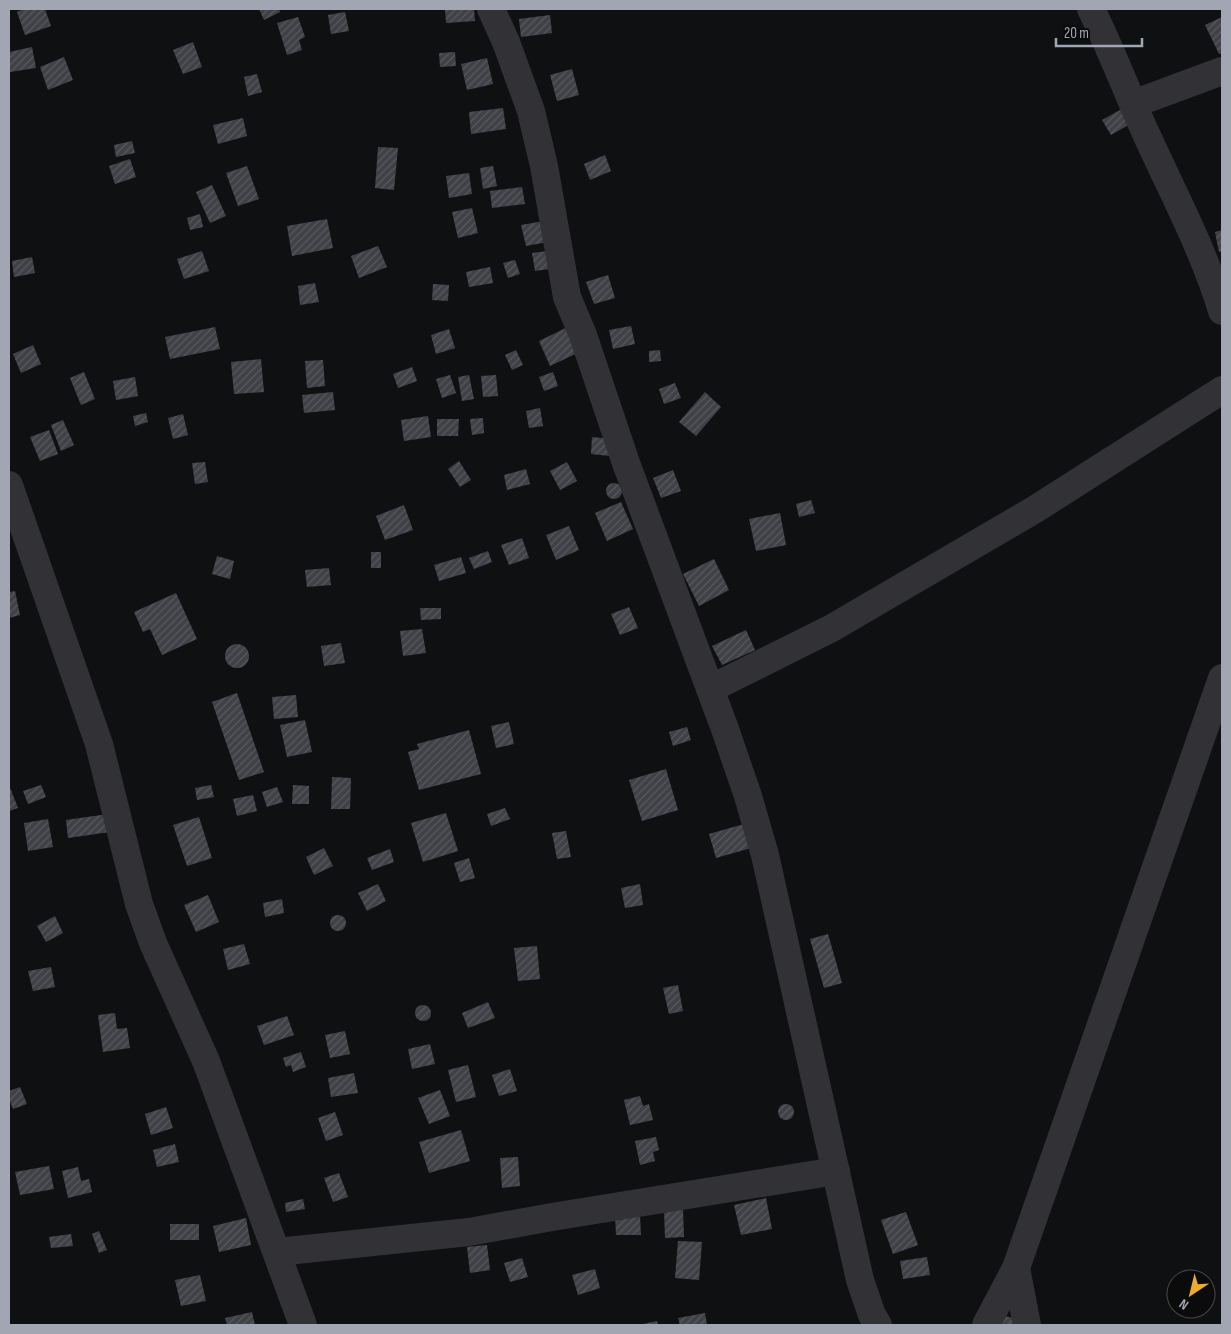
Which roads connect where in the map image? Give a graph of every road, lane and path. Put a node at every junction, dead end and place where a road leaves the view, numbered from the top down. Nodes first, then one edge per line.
1 (491, 9) edge
2 (1091, 9) edge
3 (1222, 71) edge
4 (1132, 104) junction
5 (1222, 311) edge
6 (1222, 390) edge
7 (9, 485) edge
8 (1222, 678) edge
9 (710, 689) junction
10 (836, 1171) junction
11 (277, 1252) junction
12 (1016, 1268) junction
13 (303, 1325) edge
14 (878, 1325) edge
15 (986, 1325) edge
16 (1027, 1325) edge

1 - 9 street
2 - 4 street
3 - 4 street
4 - 5 street
6 - 9 street
7 - 11 street
8 - 12 street
9 - 10 street
10 - 11 street
10 - 14 street
11 - 13 street
12 - 15 street
12 - 16 street

